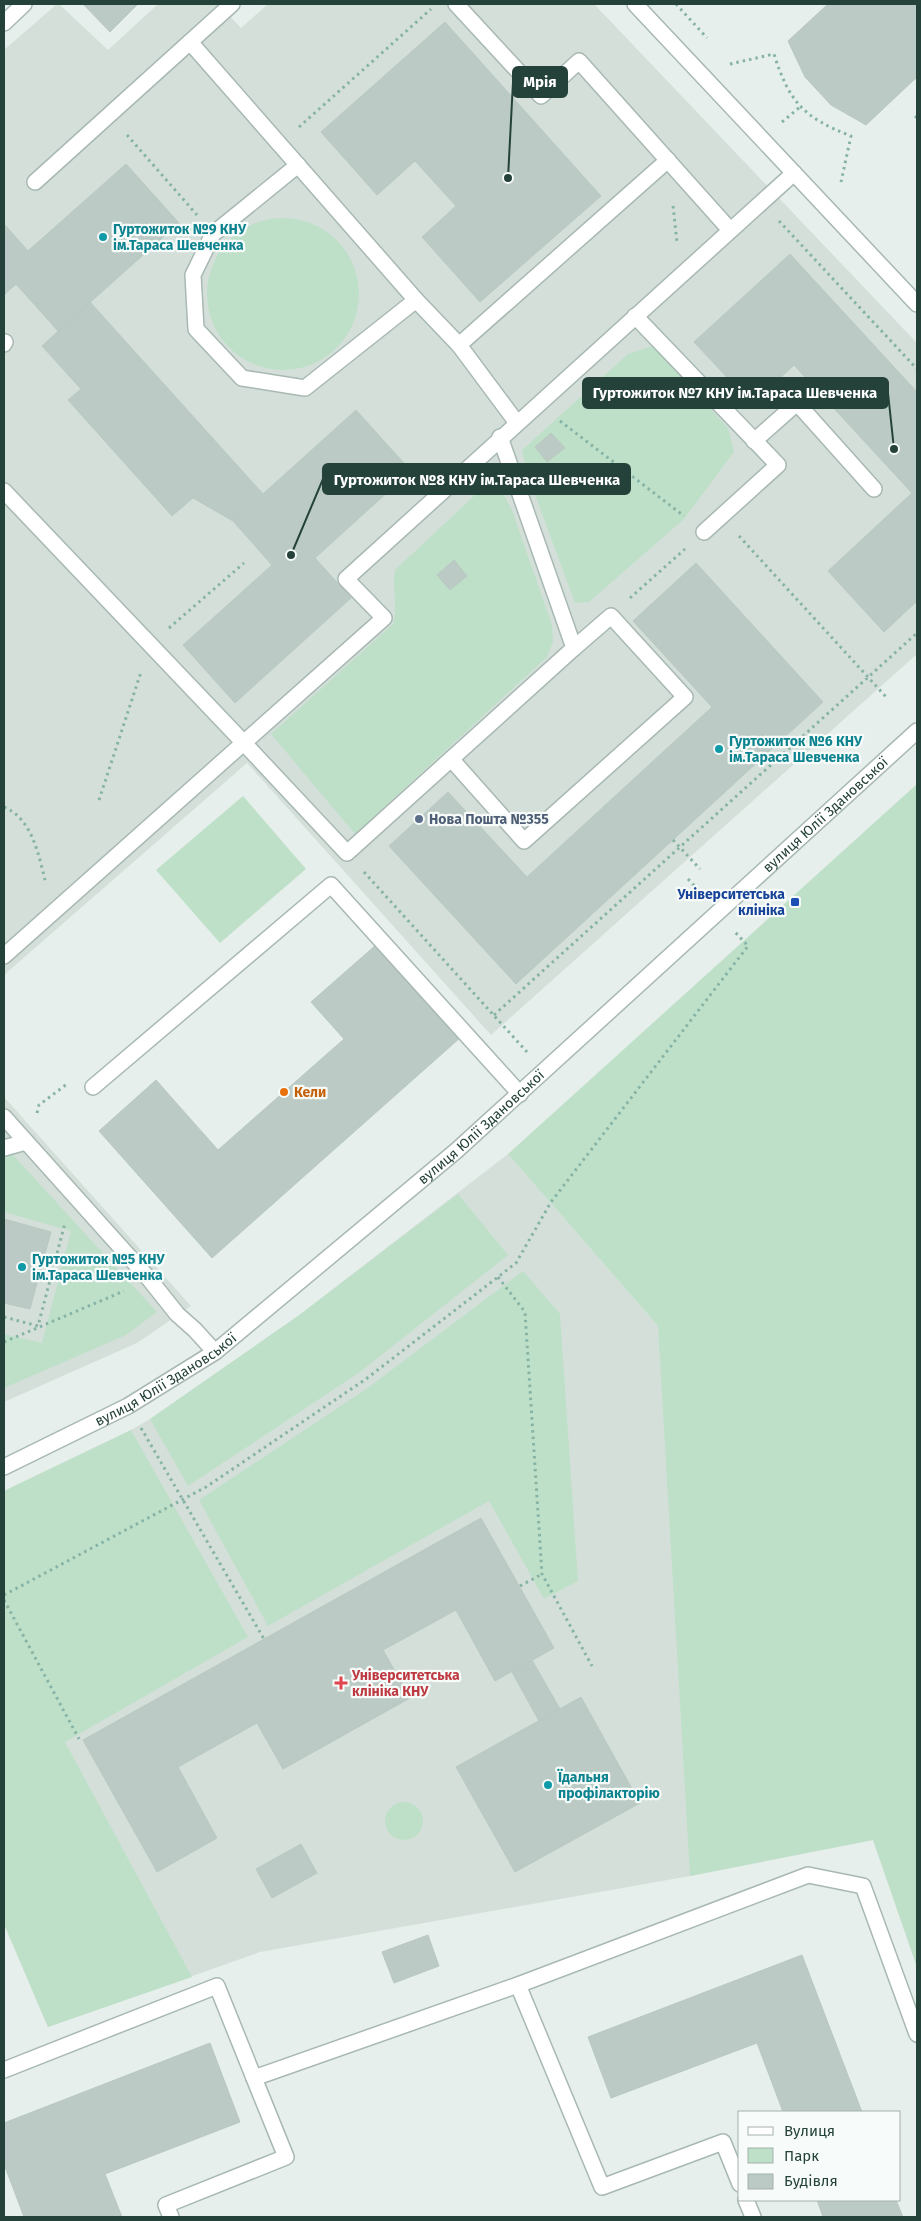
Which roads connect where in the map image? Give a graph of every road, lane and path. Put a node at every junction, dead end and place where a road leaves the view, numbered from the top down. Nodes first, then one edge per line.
1 (24, 4) edge
2 (232, 4) edge
3 (437, 4) edge
4 (456, 4) edge
5 (635, 4) edge
6 (4, 23) edge
7 (190, 42) junction
8 (730, 64) dead end
9 (800, 107) junction
10 (109, 115) junction
11 (782, 122) dead end
12 (280, 144) junction
13 (668, 160) junction
14 (298, 165) junction
15 (794, 172) junction
16 (35, 182) dead end
17 (840, 186) dead end
18 (761, 202) junction
19 (730, 230) junction
20 (214, 234) junction
21 (681, 275) junction
22 (416, 300) junction
23 (917, 304) edge
24 (635, 316) junction
25 (459, 344) junction
26 (917, 369) edge
27 (538, 404) junction
28 (517, 423) junction
29 (500, 438) junction
30 (754, 441) junction
31 (874, 489) dead end
32 (4, 491) edge
33 (721, 517) junction
34 (704, 532) junction
35 (244, 563) dead end
36 (611, 616) junction
37 (917, 633) edge
38 (151, 645) junction
39 (574, 648) junction
40 (868, 677) junction
41 (888, 699) dead end
42 (917, 731) edge
43 (243, 742) junction
44 (452, 760) junction
45 (99, 800) dead end
46 (4, 807) edge
47 (673, 840) dead end
48 (680, 847) junction
49 (347, 854) junction
50 (700, 869) dead end
51 (54, 912) junction
52 (748, 946) dead end
53 (4, 956) edge
54 (494, 1015) junction
55 (545, 1071) junction
56 (93, 1087) joint
57 (520, 1094) junction
58 (4, 1117) edge
59 (26, 1142) junction
60 (4, 1148) edge
61 (72, 1194) junction
62 (498, 1276) junction
63 (150, 1280) junction
64 (4, 1317) edge
65 (38, 1326) junction
66 (4, 1342) edge
67 (215, 1352) junction
68 (128, 1406) junction
69 (4, 1467) edge
70 (183, 1499) junction
71 (542, 1574) junction
72 (520, 1586) dead end
73 (4, 1595) edge
74 (4, 1600) edge
75 (264, 1639) dead end
76 (592, 1666) dead end
77 (79, 1739) dead end
78 (518, 1985) junction
79 (917, 2034) edge
80 (4, 2070) edge
81 (254, 2078) junction
82 (738, 2179) edge
83 (746, 2201) edge
84 (171, 2217) edge
85 (753, 2217) edge

1 - 6 street
2 - 7 street
3 - 12 path
4 - 13 street
5 - 15 street
7 - 10 street
7 - 12 street
8 - 9 path
9 - 11 path
9 - 17 path
10 - 16 street
10 - 20 path
12 - 14 street
13 - 19 street
13 - 21 path
13 - 25 street
14 - 20 street
14 - 22 street
15 - 18 street
15 - 23 street
18 - 19 street
18 - 26 path
19 - 21 street
20 - 22 street
21 - 24 street
22 - 25 street
24 - 27 street
24 - 30 street
25 - 28 street
27 - 28 street
27 - 34 path
28 - 29 street
29 - 39 street
29 - 43 street
30 - 31 street
30 - 33 street
32 - 38 street
33 - 34 street
33 - 40 path
34 - 36 path
35 - 38 path
36 - 39 street
36 - 44 street
37 - 40 path
38 - 43 street
38 - 45 path
39 - 44 street
40 - 41 path
40 - 48 path
42 - 55 street, вулиця Юлії Здановської
43 - 49 street
43 - 51 street
44 - 49 street
46 - 51 path
47 - 48 path
48 - 50 path
48 - 54 path
49 - 54 path
51 - 53 street
52 - 62 path
54 - 55 path
55 - 57 street, вулиця Юлії Здановської
56 - 57 street
56 - 59 path
57 - 67 street, вулиця Юлії Здановської
58 - 59 street
59 - 60 street
59 - 61 street
61 - 63 street
61 - 65 path
62 - 70 path
62 - 71 path
63 - 65 path
63 - 67 street
64 - 65 path
65 - 66 path
67 - 68 street, вулиця Юлії Здановської
68 - 69 street, вулиця Юлії Здановської
68 - 70 path
70 - 73 path
70 - 75 path
71 - 72 path
71 - 76 path
74 - 77 path
78 - 79 street
78 - 81 street
78 - 82 street
80 - 81 street
81 - 84 street
83 - 85 street

